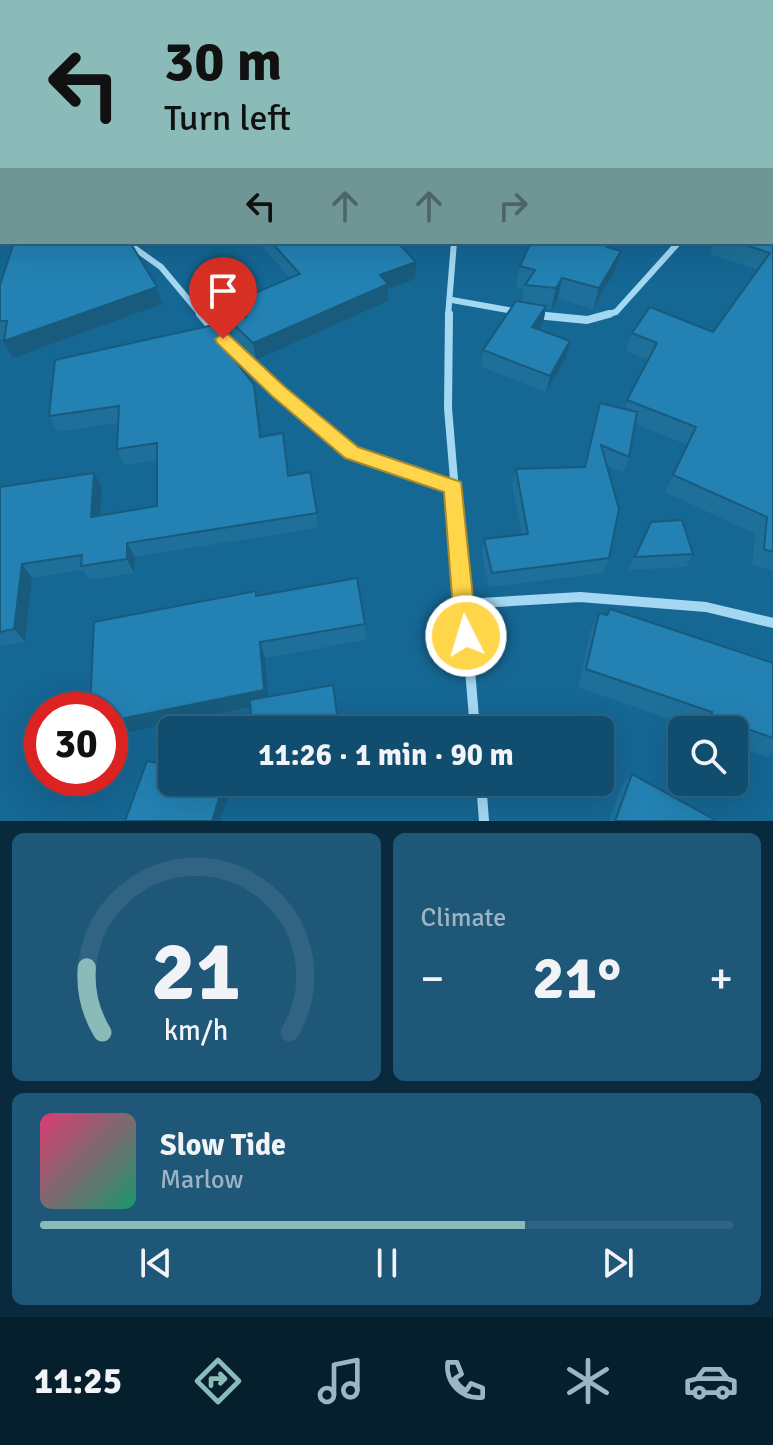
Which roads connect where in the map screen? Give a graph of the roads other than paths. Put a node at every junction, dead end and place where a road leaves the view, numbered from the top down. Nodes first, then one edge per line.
1 (129, 244) edge
2 (454, 244) edge
3 (677, 244) edge
4 (452, 300) junction
5 (454, 487) junction
6 (463, 604) junction
7 (773, 623) edge
8 (474, 716) edge
9 (482, 796) edge
10 (484, 821) edge

1 - 5 street
2 - 4 street
3 - 4 street
4 - 5 street
5 - 6 street
6 - 7 street
6 - 8 street
9 - 10 street

